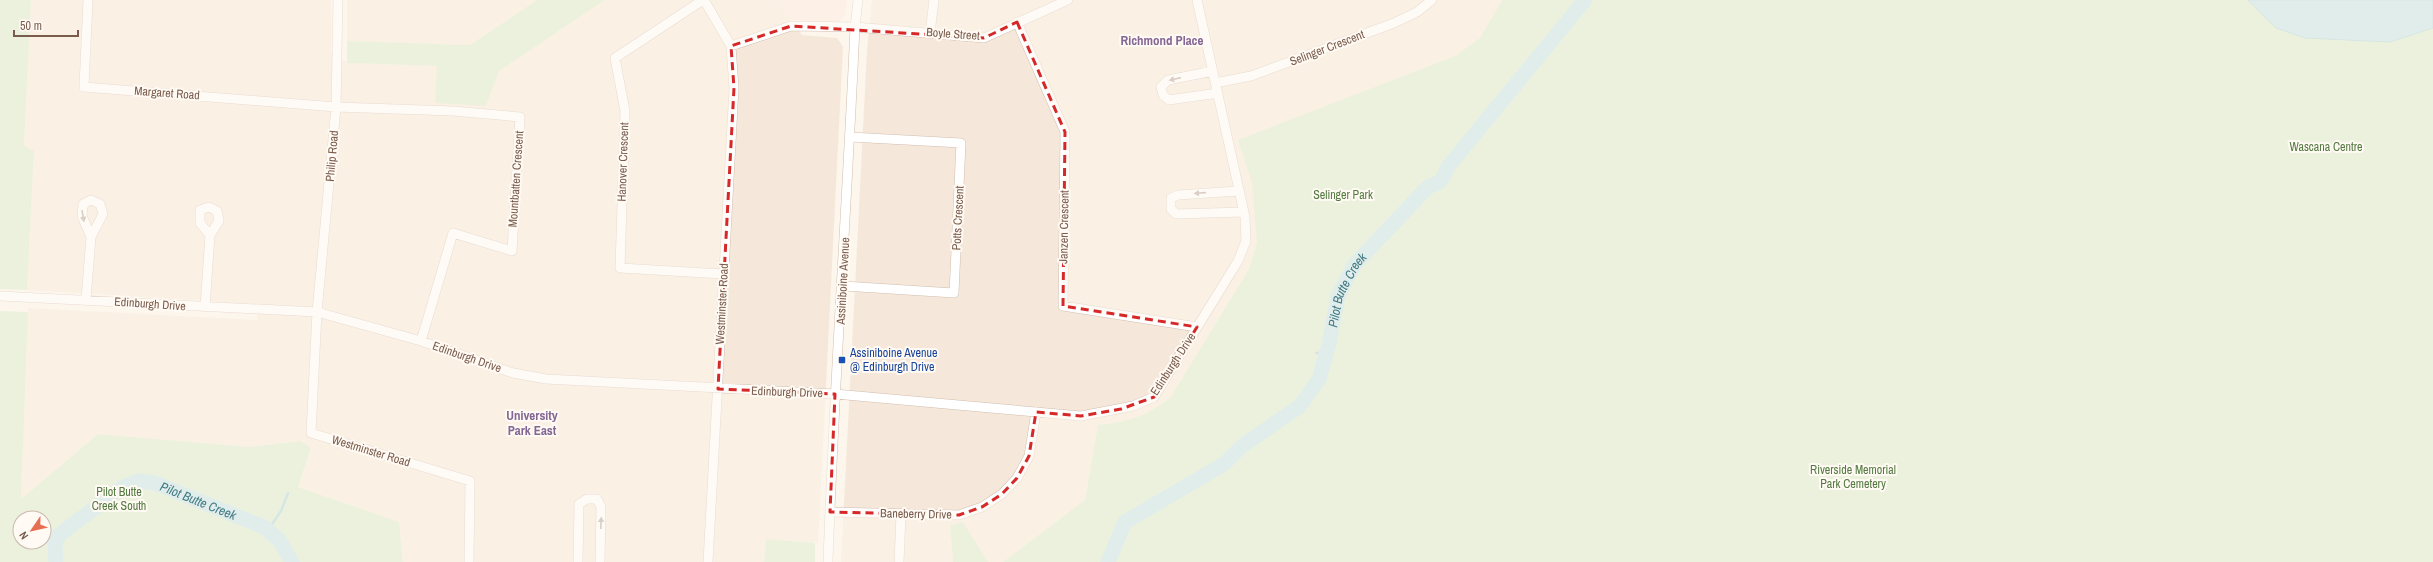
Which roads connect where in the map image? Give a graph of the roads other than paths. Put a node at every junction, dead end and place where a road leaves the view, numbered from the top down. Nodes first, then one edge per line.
1 (88, 0) edge
2 (338, 0) edge
3 (704, 0) edge
4 (858, 0) edge
5 (934, 0) edge
6 (1068, 0) edge
7 (1197, 0) edge
8 (1432, 0) edge
9 (1017, 22) junction
10 (855, 27) junction
11 (930, 33) junction
12 (731, 46) junction
13 (1213, 71) junction
14 (1215, 82) junction
15 (1218, 93) junction
16 (336, 107) junction
17 (850, 137) junction
18 (1239, 190) junction
19 (1244, 212) junction
20 (210, 235) dead end
21 (91, 236) dead end
22 (723, 274) junction
23 (843, 286) junction
24 (0, 296) edge
25 (86, 299) junction
26 (205, 307) junction
27 (317, 312) junction
28 (1197, 327) junction
29 (421, 341) junction
30 (718, 389) junction
31 (835, 394) junction
32 (1036, 412) junction
33 (830, 512) junction
34 (901, 514) junction
35 (469, 562) edge
36 (578, 562) edge
37 (600, 562) edge
38 (708, 562) edge
39 (828, 562) edge
40 (899, 562) edge

1 - 16 street, Margaret Road
2 - 16 street, Philip Road
3 - 12 street, Hanover Crescent
3 - 22 street, Hanover Crescent
4 - 10 street, Assiniboine Avenue
5 - 11 street
6 - 9 street, Boyle Street
7 - 13 street, Edinburgh Drive
8 - 14 street, Selinger Crescent
9 - 11 street, Boyle Street
9 - 28 street, Janzen Crescent
10 - 11 street, Boyle Street
10 - 12 street, Boyle Street
10 - 17 street, Assiniboine Avenue
12 - 22 street, Westminster Road
13 - 14 street, Edinburgh Drive
13 -> 15 street
14 - 15 street, Edinburgh Drive
15 - 18 street, Edinburgh Drive
16 - 27 street, Philip Road
16 - 29 street, Mountbatten Crescent
17 - 23 street, Assiniboine Avenue
17 - 23 street, Potts Crescent
18 - 19 street, Edinburgh Drive
18 -> 19 street
19 - 28 street, Edinburgh Drive
20 - 26 street
21 - 25 street
22 - 30 street, Westminster Road
23 - 31 street, Assiniboine Avenue
24 - 25 street, Edinburgh Drive
25 - 26 street, Edinburgh Drive
26 - 27 street, Edinburgh Drive
27 - 29 street, Edinburgh Drive
27 - 35 street, Westminster Road
28 - 32 street, Edinburgh Drive
29 - 30 street, Edinburgh Drive
30 - 31 street, Edinburgh Drive
30 - 38 street, Westminster Road
31 - 32 street, Edinburgh Drive
31 - 33 street, Assiniboine Avenue
32 - 34 street, Baneberry Drive
33 - 34 street, Baneberry Drive
33 - 39 street, Assiniboine Avenue
34 - 40 street
37 -> 36 street

